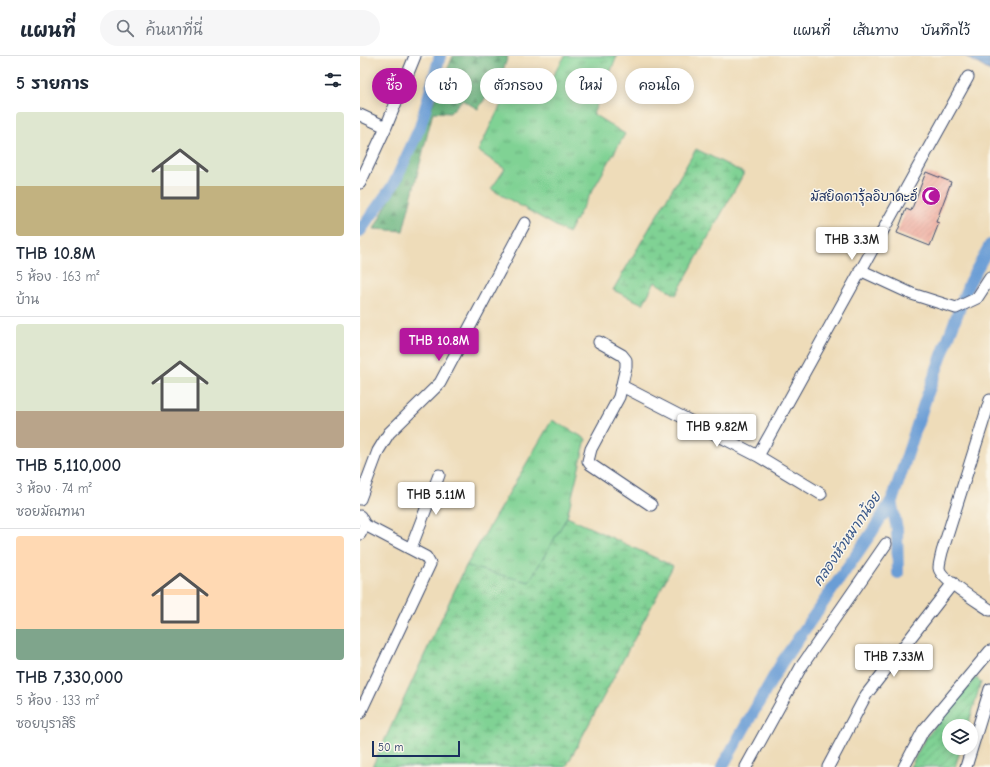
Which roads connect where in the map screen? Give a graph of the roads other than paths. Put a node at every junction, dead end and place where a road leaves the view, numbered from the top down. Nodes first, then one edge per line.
1 (415, 56) edge
2 (968, 77) dead end
3 (360, 115) edge
4 (386, 127) junction
5 (360, 183) edge
6 (525, 223) dead end
7 (860, 270) junction
8 (990, 278) edge
9 (599, 342) dead end
10 (622, 386) junction
11 (990, 400) edge
12 (758, 456) junction
13 (439, 475) dead end
14 (821, 494) dead end
15 (360, 499) edge
16 (651, 505) dead end
17 (362, 525) edge
18 (886, 544) dead end
19 (411, 548) junction
20 (953, 583) junction
21 (990, 610) edge
22 (990, 650) edge
23 (990, 689) edge
24 (360, 713) edge
25 (746, 767) edge
26 (828, 767) edge
27 (904, 767) edge
28 (966, 767) edge

1 - 4 street
2 - 7 street
3 - 4 street
4 - 5 street
6 - 15 street
7 - 8 street
7 - 12 street
9 - 10 street
10 - 12 street
10 - 16 street
11 - 20 street
12 - 14 street
13 - 19 street
17 - 19 street
18 - 25 street
19 - 24 street
20 - 21 street
20 - 26 street
22 - 27 street
23 - 28 street

